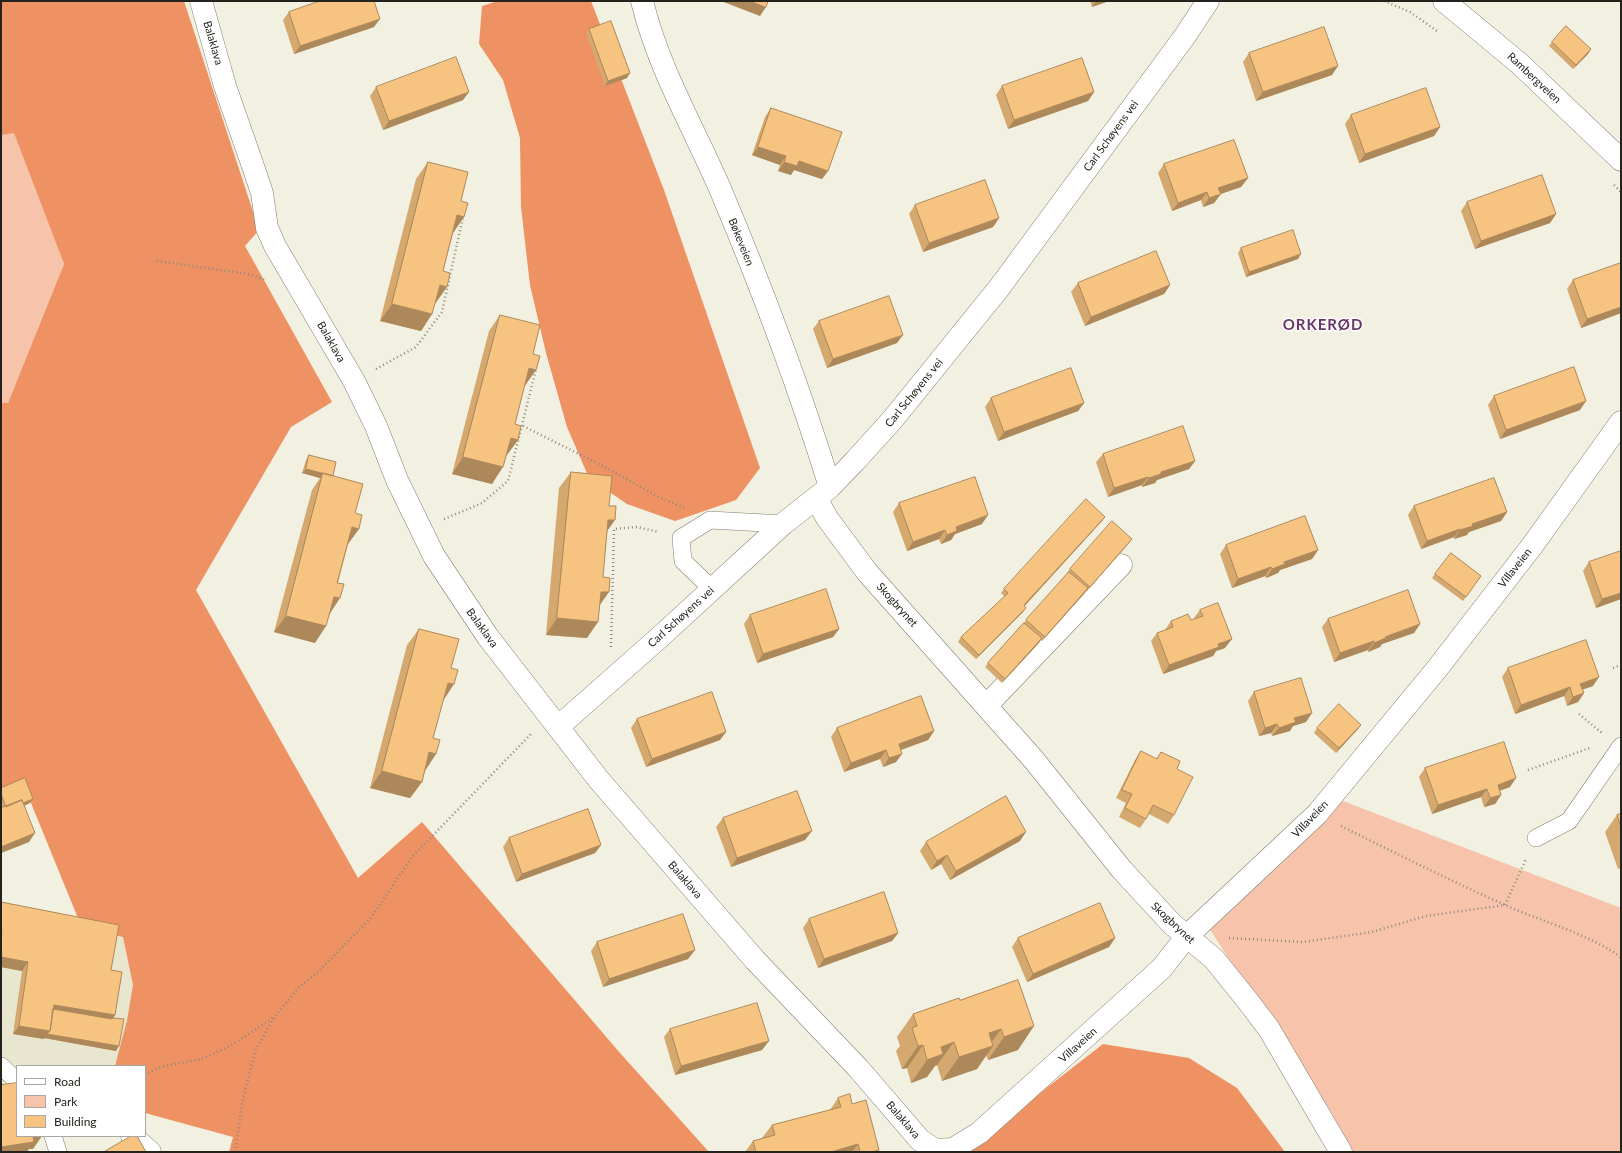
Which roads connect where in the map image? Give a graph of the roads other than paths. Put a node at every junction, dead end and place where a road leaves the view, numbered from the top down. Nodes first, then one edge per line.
1 (201, 1) edge
2 (642, 1) edge
3 (1208, 1) edge
4 (1444, 1) edge
5 (1621, 160) edge
6 (1621, 422) edge
7 (823, 492) junction
8 (783, 524) junction
9 (1121, 565) dead end
10 (712, 589) junction
11 (986, 706) junction
12 (558, 727) junction
13 (1621, 746) edge
14 (1536, 838) road end
15 (1187, 936) junction
16 (1, 1066) edge
17 (16, 1080) edge
18 (52, 1137) edge
19 (133, 1137) edge
20 (935, 1150) joint
21 (58, 1152) edge
22 (150, 1152) edge
23 (1341, 1152) edge

1 - 12 street, Balaklava
2 - 7 street, Bøkeveien
3 - 7 street, Carl Schøyens vei
4 - 5 street, Rambergveien
6 - 15 street, Villaveien
7 - 8 street, Carl Schøyens vei
7 - 11 street, Skogbrynet
8 - 10 street, Carl Schøyens vei
8 - 10 lane
9 - 11 street
10 - 12 street, Carl Schøyens vei
11 - 15 street, Skogbrynet
12 - 20 street, Balaklava
13 - 14 lane
15 - 20 street, Villaveien
15 - 23 street, Skogbrynet
16 - 17 lane
18 - 21 lane
19 - 22 street

